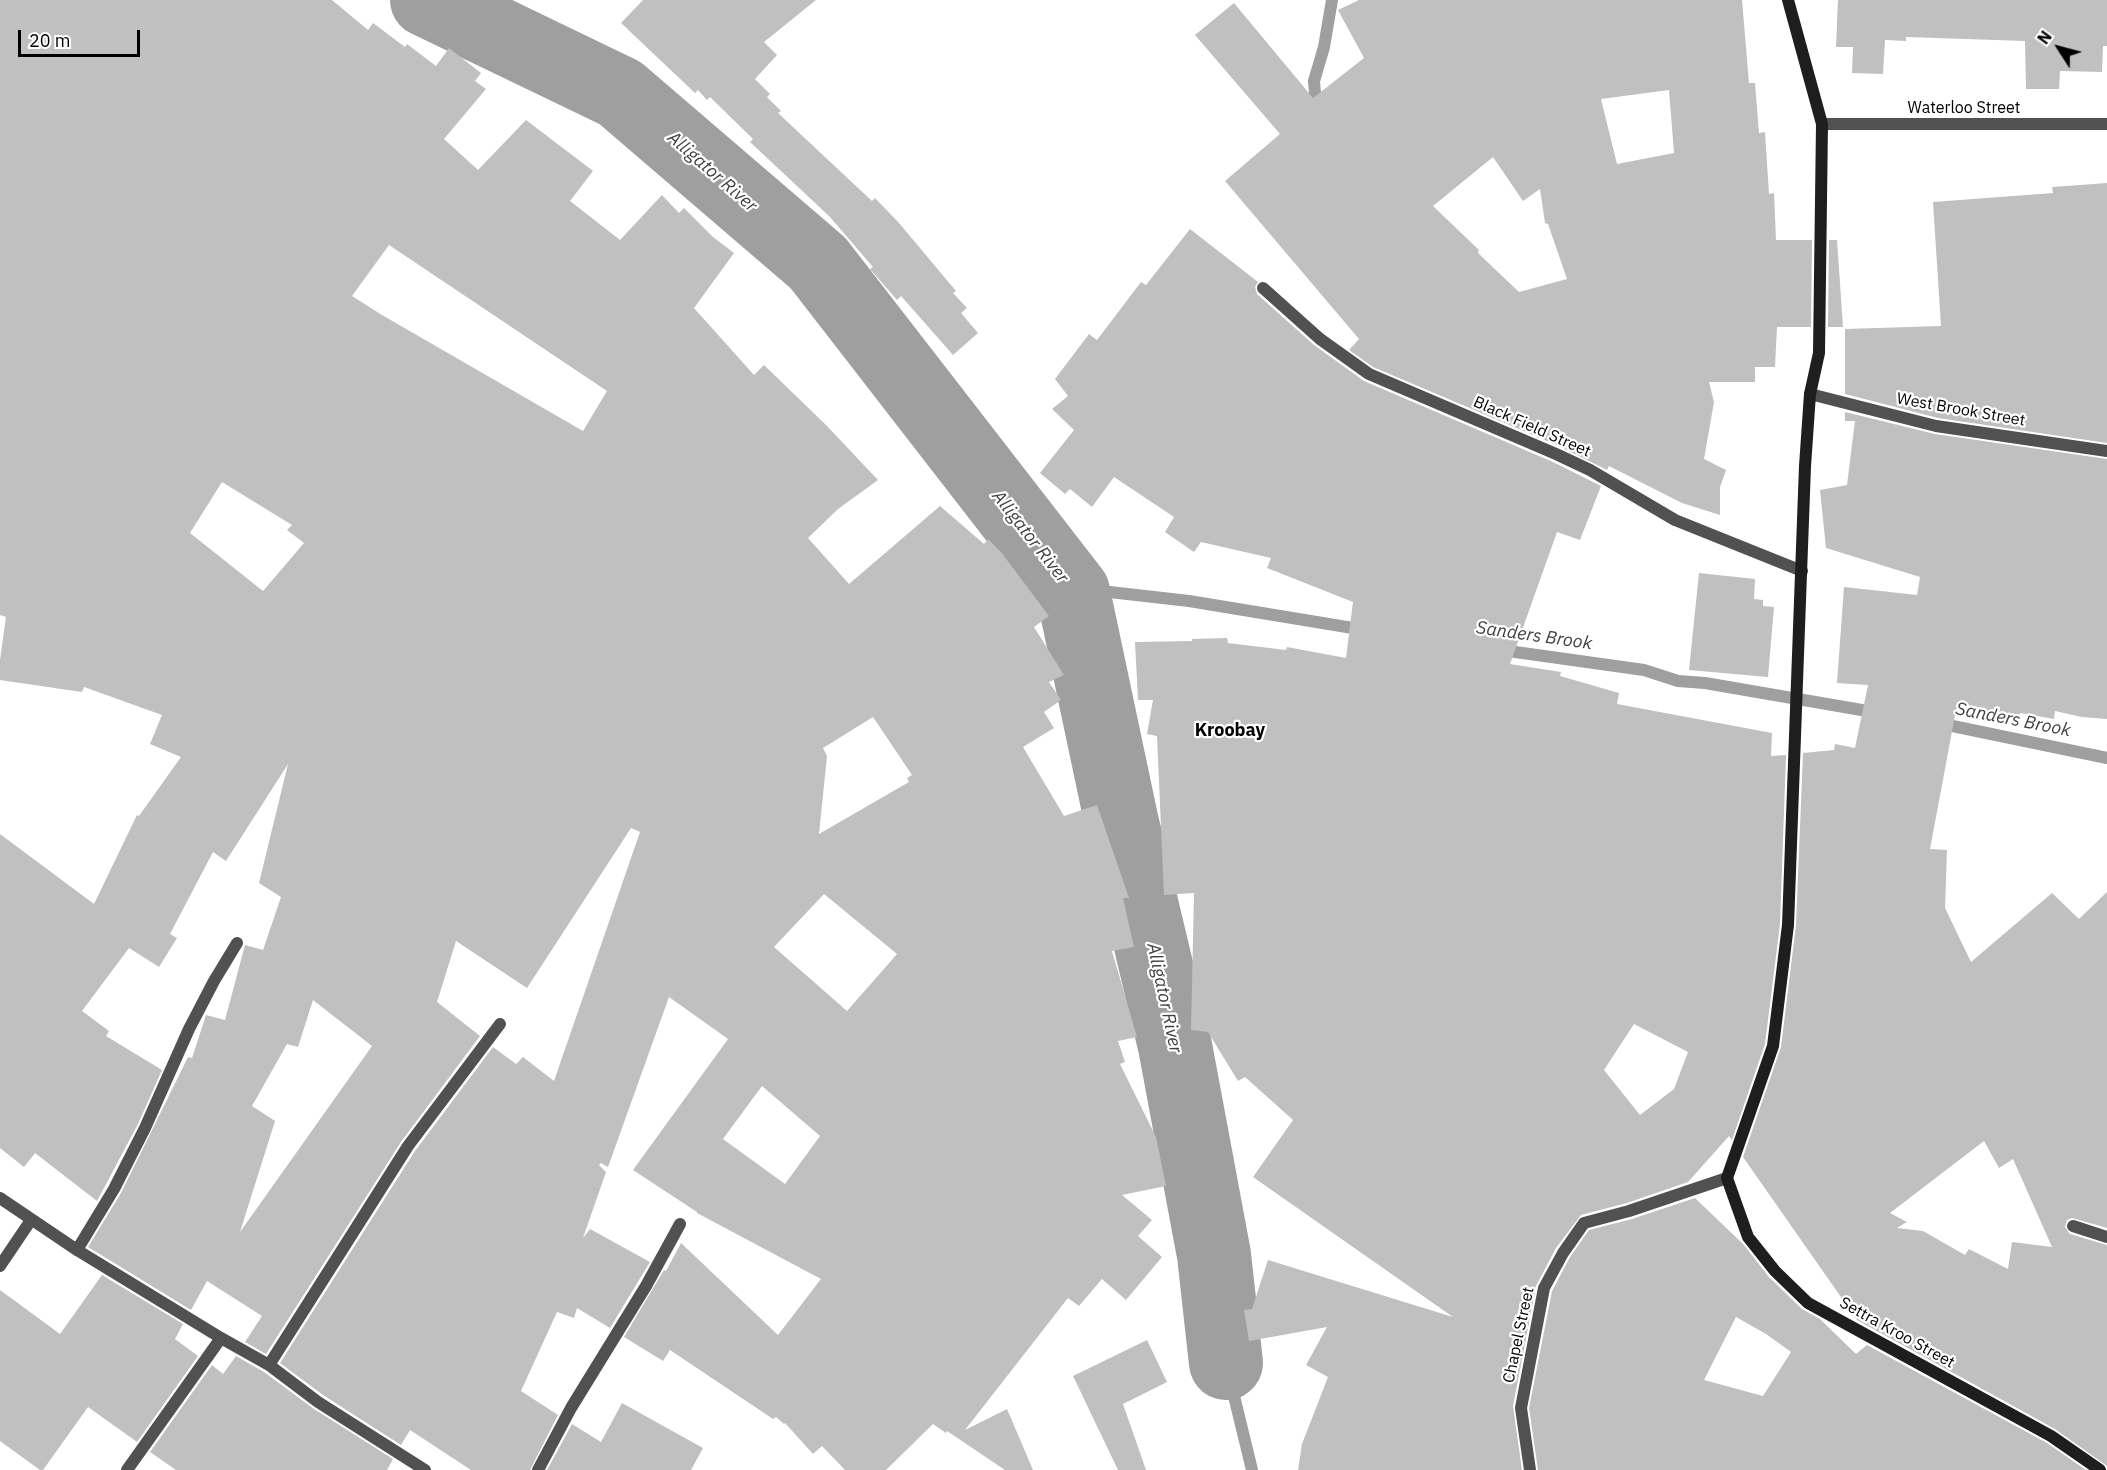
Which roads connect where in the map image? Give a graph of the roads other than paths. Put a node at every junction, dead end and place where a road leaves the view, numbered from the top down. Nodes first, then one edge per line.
1 (1788, 0) edge
2 (1822, 124) junction
3 (2107, 124) edge
4 (1263, 288) dead end
5 (1810, 394) junction
6 (2107, 451) edge
7 (1802, 571) junction
8 (237, 943) dead end
9 (500, 1024) dead end
10 (1727, 1178) junction
11 (0, 1198) edge
12 (32, 1220) junction
13 (680, 1224) dead end
14 (2073, 1226) dead end
15 (2107, 1238) edge
16 (77, 1250) junction
17 (0, 1266) edge
18 (221, 1338) junction
19 (269, 1365) junction
20 (127, 1470) edge
21 (425, 1470) edge
22 (538, 1470) edge
23 (1530, 1470) edge
24 (2100, 1470) edge

1 - 2 main road
2 - 3 street, Waterloo Street
2 - 5 main road
4 - 7 street, Black Field Street
5 - 6 street, West Brook Street
5 - 7 main road
7 - 10 main road
8 - 16 street
9 - 19 street
10 - 23 street, Chapel Street
10 - 24 main road, Settra Kroo Street
11 - 12 street
12 - 16 street
12 - 17 street
13 - 22 street
14 - 15 street
16 - 18 street
18 - 19 street
18 - 20 street
19 - 21 street

